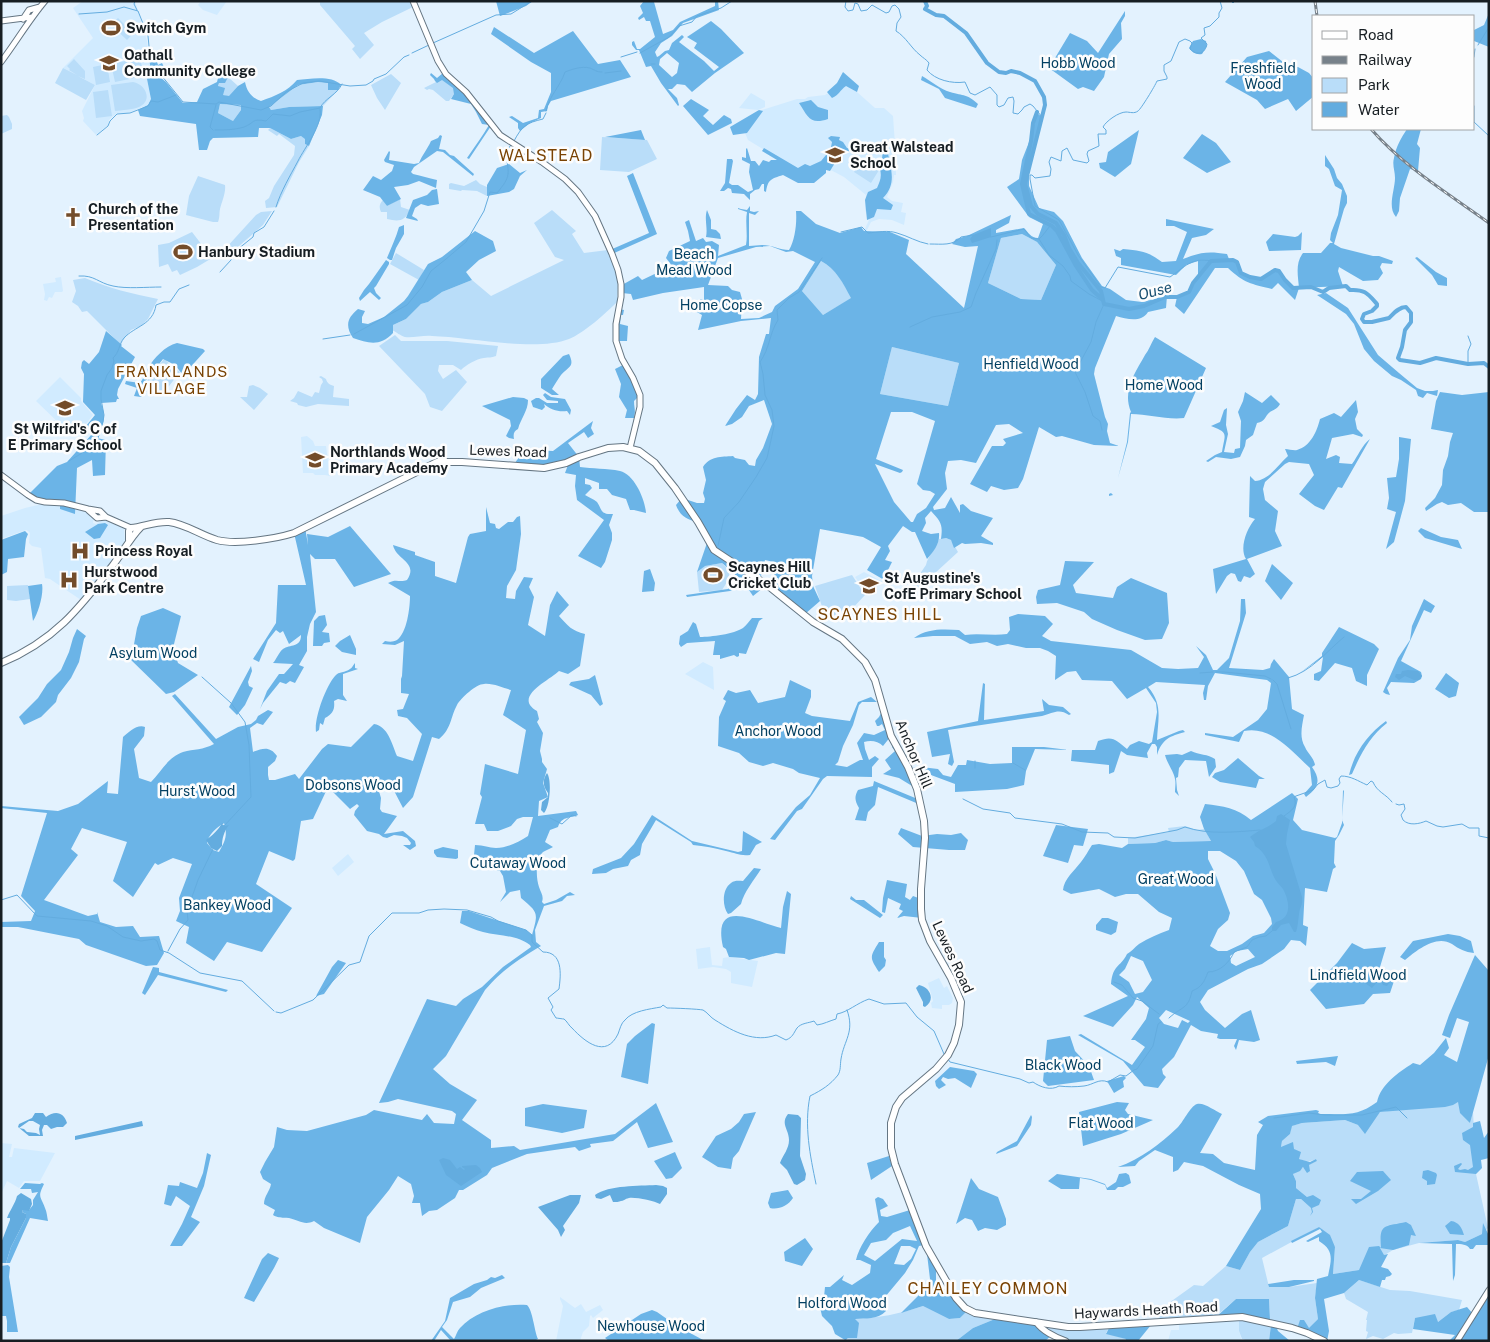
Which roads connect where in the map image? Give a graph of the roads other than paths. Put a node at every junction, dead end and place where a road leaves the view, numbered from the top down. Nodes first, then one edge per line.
1 (45, 1) edge
2 (413, 1) edge
3 (29, 18) junction
4 (1, 21) edge
5 (1, 62) edge
6 (630, 448) junction
7 (1, 475) edge
8 (132, 531) junction
9 (1, 664) edge
10 (924, 862) joint
11 (893, 1157) joint
12 (1489, 1290) edge
13 (1036, 1322) junction
14 (1066, 1341) edge
15 (1324, 1341) edge
16 (1457, 1341) edge

1 - 3 main road
2 - 6 main road
3 - 4 main road
3 - 5 main road
6 - 8 highway, Lewes Road
6 - 10 highway, Anchor Hill
7 - 8 main road
8 - 9 highway
10 - 11 highway, Lewes Road
11 - 13 highway, Haywards Heath Road
12 - 16 main road
13 - 14 main road
13 - 15 highway, Haywards Heath Road

